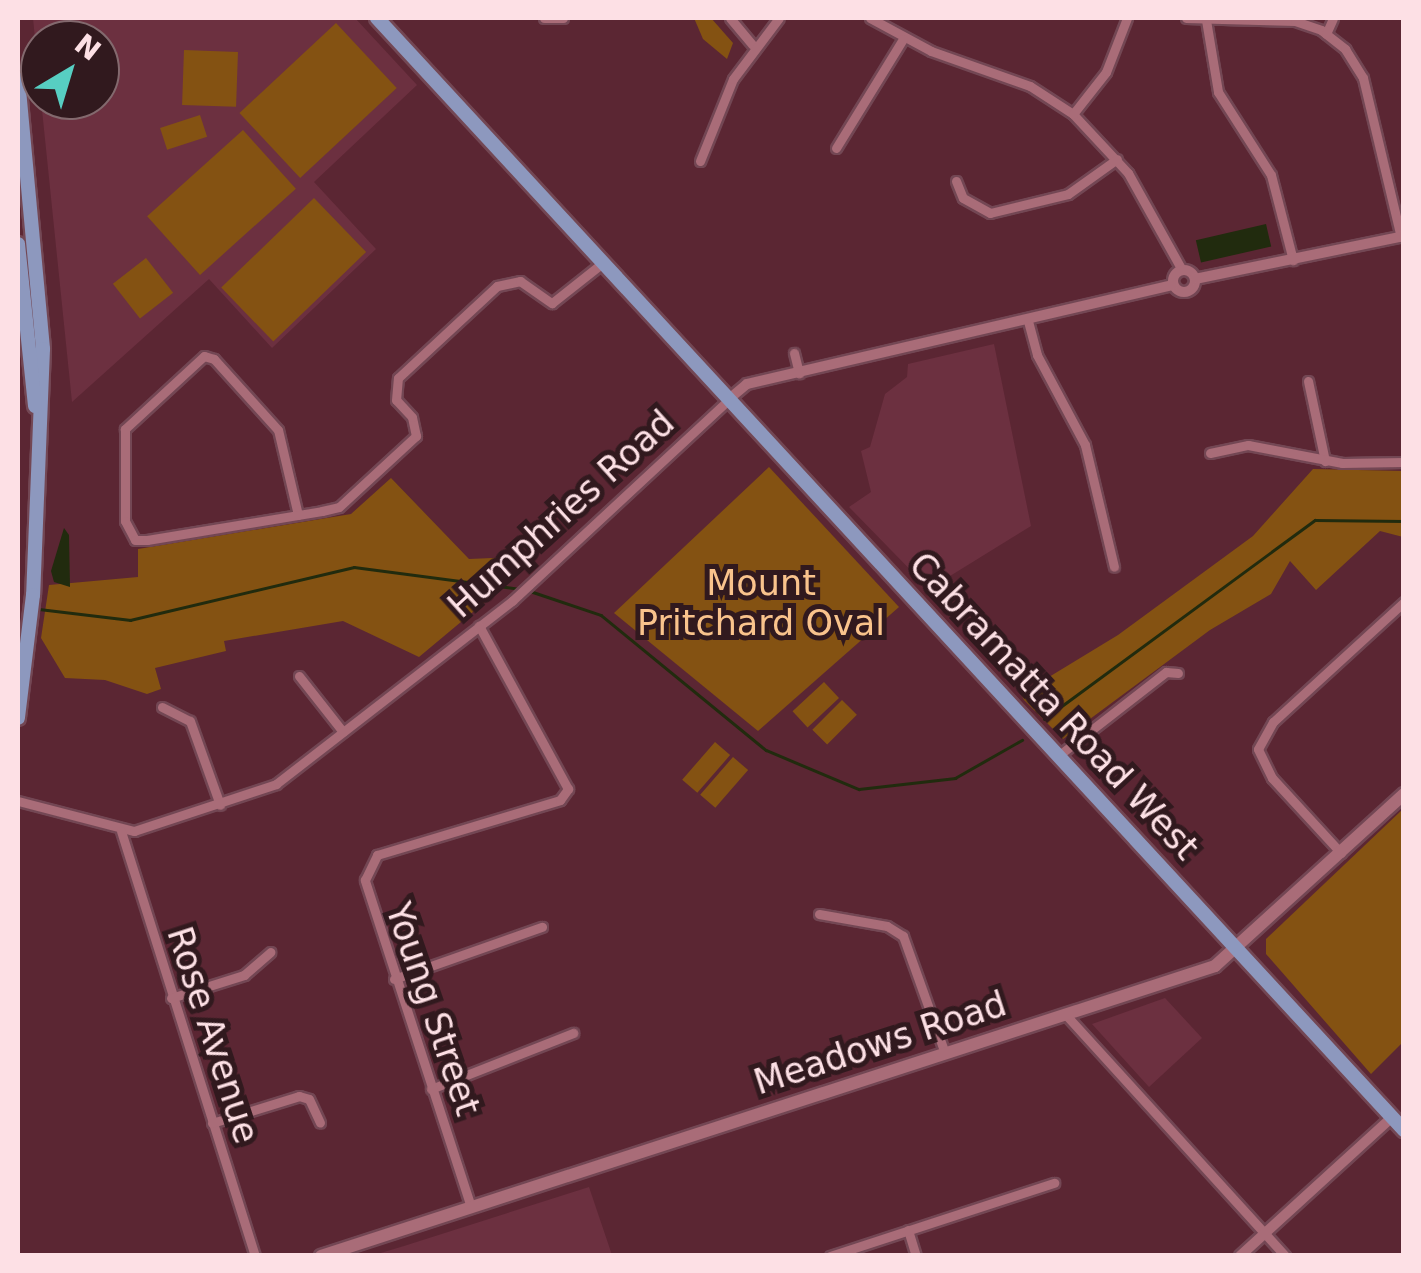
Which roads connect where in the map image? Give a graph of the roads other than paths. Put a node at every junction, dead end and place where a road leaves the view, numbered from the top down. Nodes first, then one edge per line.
1 (377, 18) edge
2 (563, 18) edge
3 (730, 18) edge
4 (779, 18) edge
5 (870, 18) edge
6 (1127, 18) edge
7 (1186, 18) edge
8 (1333, 18) edge
9 (545, 20) edge
10 (1206, 20) junction
11 (1326, 34) junction
12 (903, 39) junction
13 (753, 45) junction
14 (18, 79) edge
15 (1073, 114) junction
16 (836, 148) dead end
17 (1117, 159) junction
18 (700, 160) dead end
19 (514, 166) junction
20 (956, 181) dead end
21 (1402, 236) edge
22 (18, 244) edge
23 (1292, 260) junction
24 (600, 265) junction
25 (38, 267) junction
26 (19, 269) edge
27 (1182, 270) junction
28 (1195, 279) junction
29 (1174, 285) junction
30 (1028, 321) junction
31 (659, 323) junction
32 (794, 353) dead end
33 (799, 372) junction
34 (1308, 381) dead end
35 (729, 398) junction
36 (37, 416) junction
37 (1210, 452) dead end
38 (1325, 461) junction
39 (1404, 462) edge
40 (298, 515) junction
41 (1114, 567) dead end
42 (1404, 602) edge
43 (479, 626) junction
44 (1178, 673) dead end
45 (299, 676) dead end
46 (162, 707) dead end
47 (18, 718) edge
48 (343, 732) junction
49 (1058, 756) junction
50 (1404, 794) edge
51 (18, 801) edge
52 (220, 805) junction
53 (120, 830) junction
54 (1341, 853) junction
55 (819, 914) dead end
56 (542, 928) dead end
57 (1238, 950) junction
58 (270, 952) dead end
59 (394, 979) junction
60 (172, 998) junction
61 (1066, 1015) junction
62 (573, 1033) dead end
63 (945, 1053) junction
64 (432, 1089) junction
65 (1392, 1117) junction
66 (320, 1122) dead end
67 (212, 1123) junction
68 (1404, 1130) edge
69 (1054, 1183) dead end
70 (471, 1207) junction
71 (908, 1230) junction
72 (1264, 1233) junction
73 (255, 1256) edge
74 (322, 1256) edge
75 (830, 1256) edge
76 (916, 1256) edge
77 (1240, 1256) edge
78 (1285, 1256) edge

1 - 19 main road, Cabramatta Road West
2 - 9 street
3 - 13 street
4 - 13 street
5 - 12 street
6 - 15 street
7 - 10 street
8 - 11 street
10 - 11 street
10 - 23 street
11 - 21 street
12 - 15 street
12 - 16 street
13 - 18 street
14 - 25 main road
15 - 17 street
17 - 20 street
17 - 27 street
19 - 24 main road, Cabramatta Road West
19 - 31 main road, Cabramatta Road West
21 - 23 street
22 - 26 main road
23 - 28 street
24 - 31 main road, Cabramatta Road West
24 - 40 street
25 - 26 street
25 - 36 main road
26 - 36 main road
27 - 28 street
27 - 29 street
28 - 29 street, Humphries Road
29 - 30 street, Humphries Road
30 - 33 street, Humphries Road
30 - 41 street
31 - 35 main road, Cabramatta Road West
32 - 33 street
33 - 35 street, Humphries Road
34 - 38 street
35 - 43 street, Humphries Road
35 - 49 main road, Cabramatta Road West
36 - 47 main road
37 - 38 street
38 - 39 street
40 - 40 street
42 - 54 street
43 - 48 street, Humphries Road
43 - 59 street, Young Street
44 - 49 street
45 - 48 street
46 - 52 street
48 - 52 street, Humphries Road
49 - 57 main road, Cabramatta Road West
50 - 54 main road, Meadows Road
51 - 53 street, Humphries Road
52 - 53 street, Humphries Road
53 - 60 street, Rose Avenue
54 - 57 main road, Meadows Road
55 - 63 street
56 - 59 street
57 - 61 main road, Meadows Road
57 - 65 main road, Cabramatta Road West
58 - 60 street
59 - 64 street, Young Street
60 - 67 street, Rose Avenue
61 - 63 main road, Meadows Road
61 - 72 street
62 - 64 street
63 - 70 main road, Meadows Road
64 - 70 street, Young Street
65 - 68 main road, Cabramatta Road West
65 - 72 street
66 - 67 street
67 - 73 street, Rose Avenue
69 - 71 street
70 - 74 main road, Meadows Road
71 - 75 street
71 - 76 street
72 - 77 street
72 - 78 street

